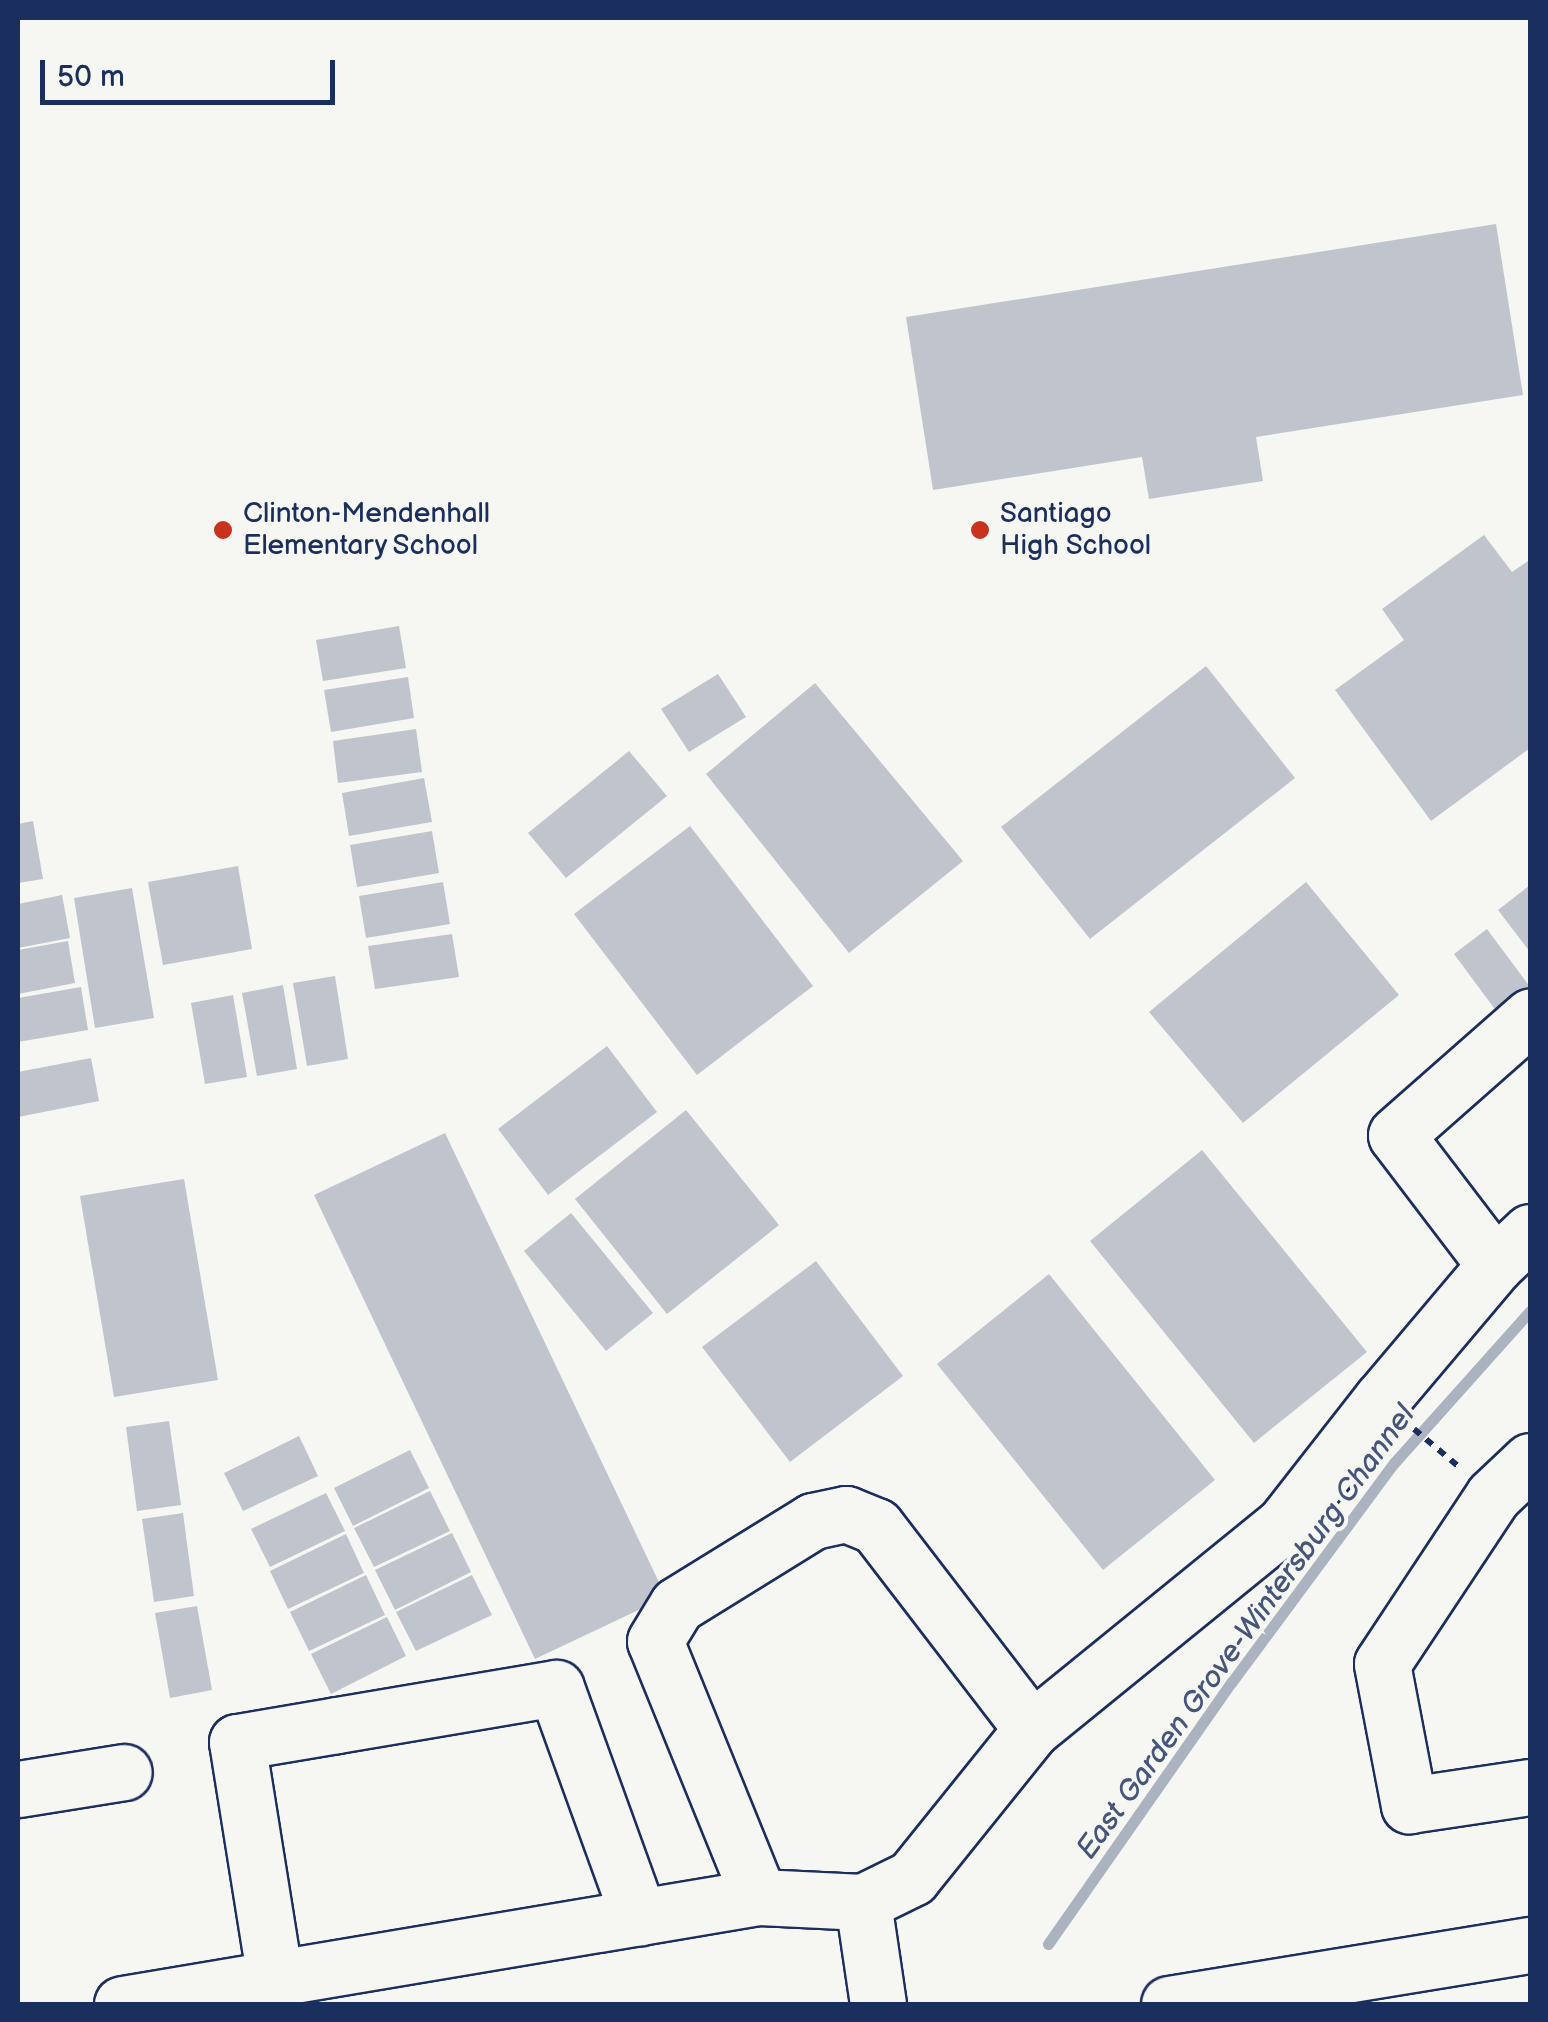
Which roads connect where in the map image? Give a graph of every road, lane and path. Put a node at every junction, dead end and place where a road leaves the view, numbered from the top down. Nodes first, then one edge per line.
1 (1530, 1017) edge
2 (1513, 1248) edge
3 (1530, 1461) edge
4 (1032, 1729) junction
5 (124, 1772) dead end
6 (1530, 1787) edge
7 (18, 1789) edge
8 (759, 1897) junction
9 (863, 1902) junction
10 (639, 1917) junction
11 (1530, 1945) edge
12 (248, 1990) edge
13 (1306, 1994) edge
14 (122, 2004) edge
15 (878, 2004) edge
16 (1169, 2004) edge

1 - 2 street
2 - 4 street
3 - 6 street
4 - 8 street
4 - 9 street
5 - 7 street
8 - 9 street
8 - 10 street
9 - 15 street
10 - 12 street
10 - 12 street
11 - 13 street
12 - 14 street
13 - 16 street

